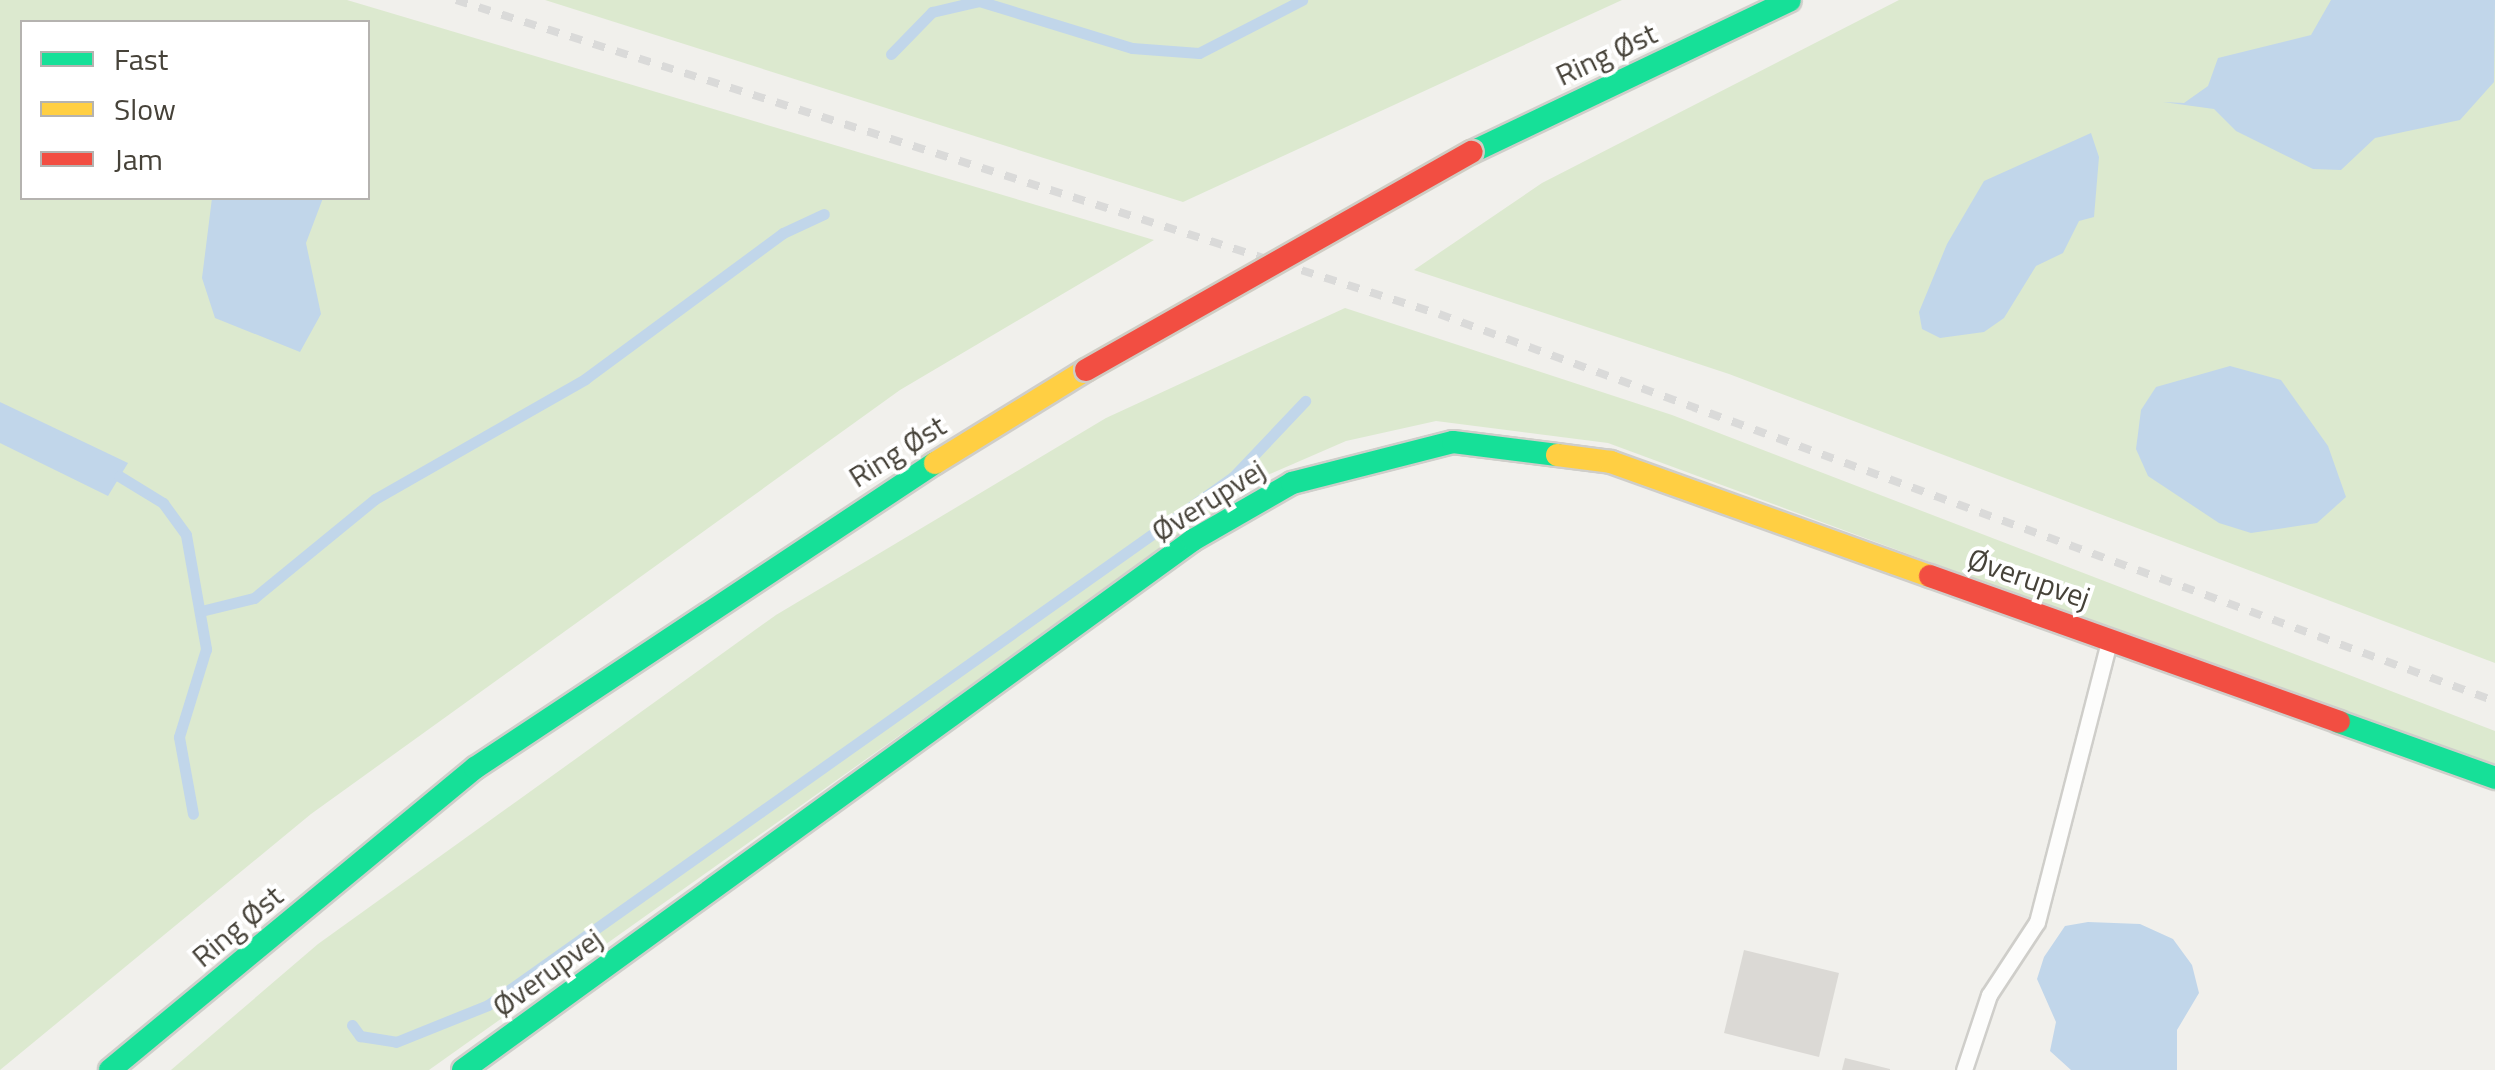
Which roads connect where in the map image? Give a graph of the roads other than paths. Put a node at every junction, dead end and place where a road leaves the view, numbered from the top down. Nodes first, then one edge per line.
1 (1790, 0) edge
2 (2110, 638) junction
3 (2495, 778) edge
4 (110, 1070) edge
5 (463, 1070) edge
6 (1964, 1070) edge

1 - 4 street, Ring Øst, bridge
2 - 3 street, Øverupvej
2 - 5 street, Øverupvej
2 - 6 lane, Øverupvej

